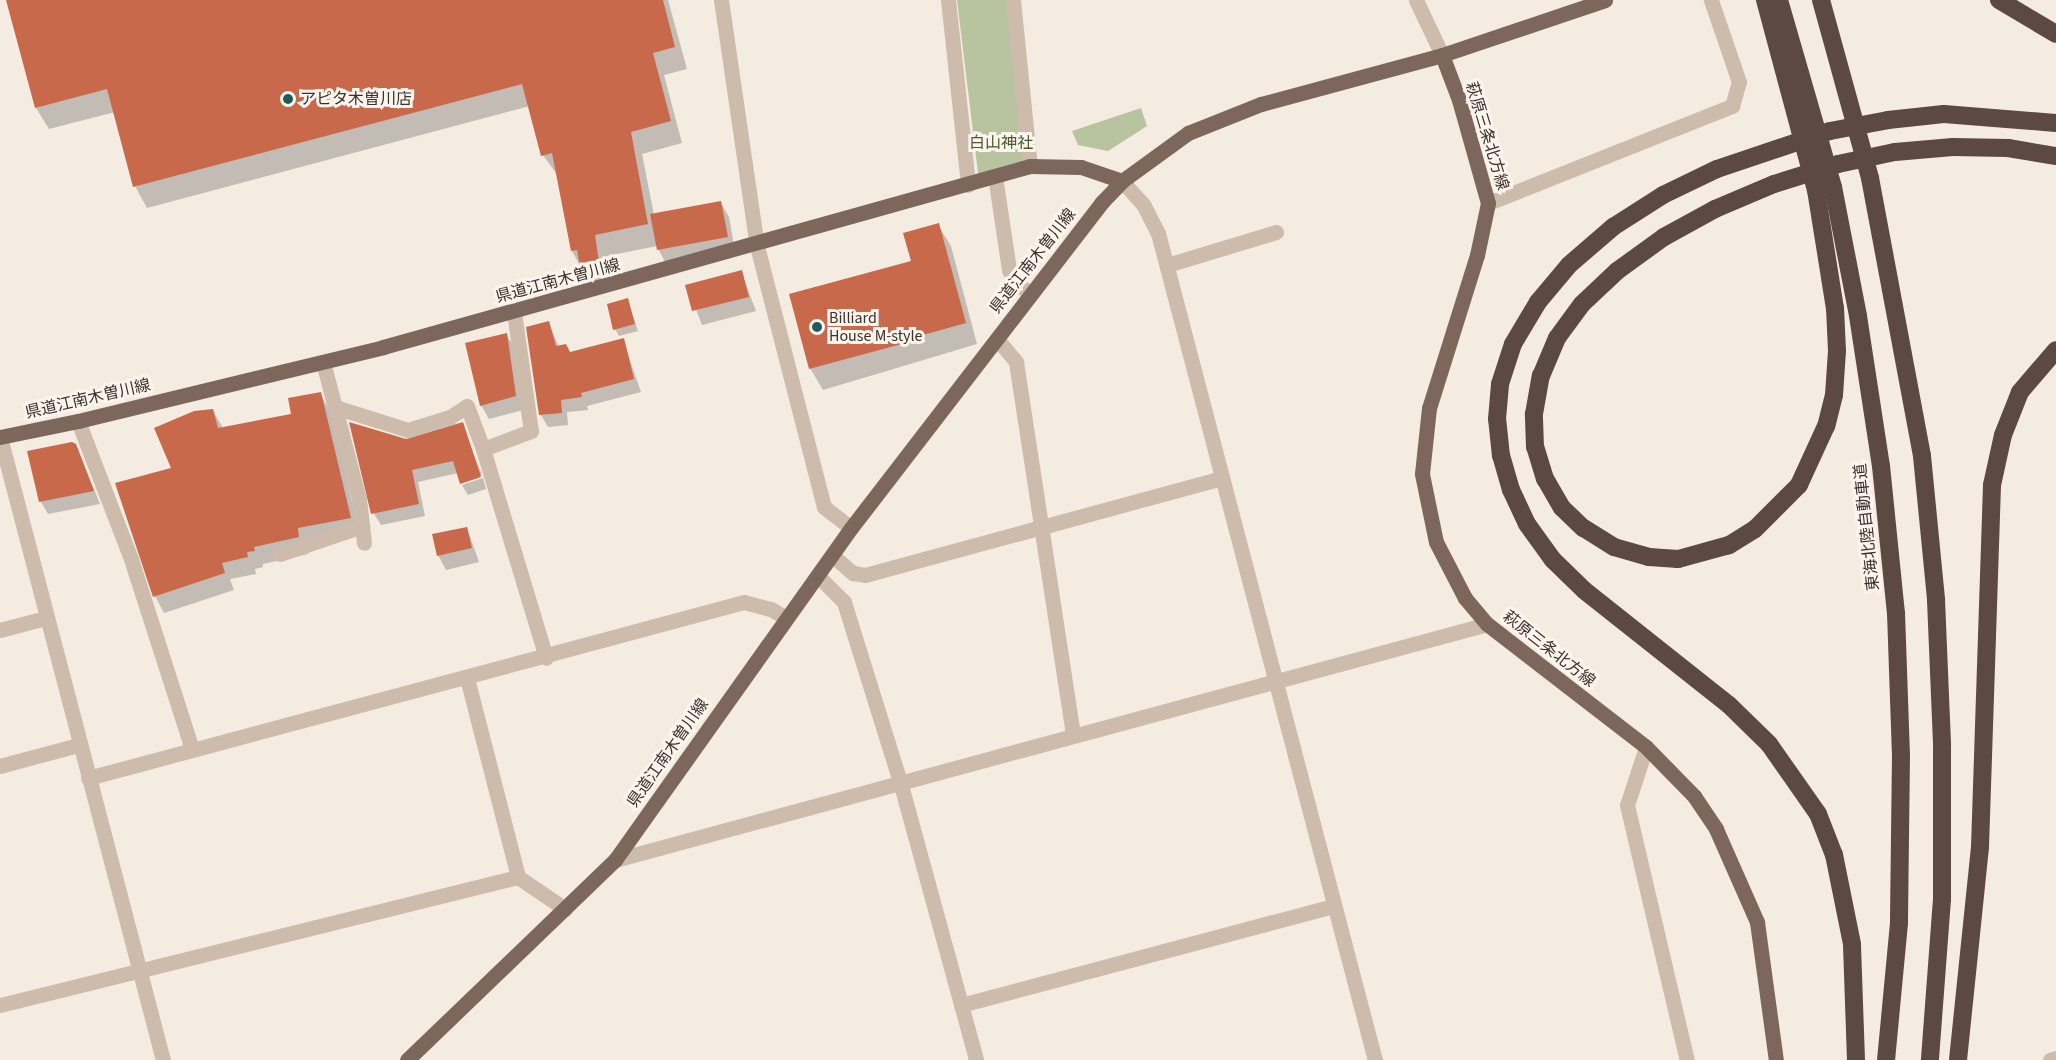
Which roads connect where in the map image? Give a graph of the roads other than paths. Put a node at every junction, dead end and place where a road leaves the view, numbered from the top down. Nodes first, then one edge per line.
1 (721, 0) edge
2 (948, 0) edge
3 (1013, 0) edge
4 (1416, 0) edge
5 (1605, 0) edge
6 (1711, 0) edge
7 (1766, 0) edge
8 (1779, 0) edge
9 (1821, 0) edge
10 (2003, 3) edge
11 (2056, 34) edge
12 (1442, 55) junction
13 (2056, 123) edge
14 (2056, 156) edge
15 (1030, 166) junction
16 (995, 176) junction
17 (1122, 181) junction
18 (968, 184) junction
19 (1825, 188) junction
20 (1488, 203) junction
21 (1276, 232) dead end
22 (757, 246) junction
23 (1167, 265) junction
24 (1031, 293) junction
25 (514, 312) junction
26 (997, 339) junction
27 (2056, 350) edge
28 (323, 362) junction
29 (335, 407) junction
30 (78, 422) junction
31 (0, 437) edge
32 (483, 449) junction
33 (1222, 478) junction
34 (362, 526) junction
35 (1040, 527) junction
36 (851, 528) junction
37 (364, 543) dead end
38 (280, 554) dead end
39 (832, 555) junction
40 (818, 576) junction
41 (45, 618) junction
42 (786, 618) junction
43 (1487, 624) junction
44 (0, 630) edge
45 (546, 658) junction
46 (467, 678) junction
47 (1275, 680) junction
48 (1073, 734) junction
49 (78, 745) junction
50 (1646, 747) junction
51 (192, 749) junction
52 (0, 766) edge
53 (88, 778) junction
54 (901, 784) junction
55 (615, 860) junction
56 (518, 878) junction
57 (1334, 906) junction
58 (565, 909) junction
59 (142, 969) junction
60 (0, 1005) edge
61 (961, 1005) junction
62 (1931, 1051) edge
63 (1886, 1057) edge
64 (2056, 1058) edge
65 (163, 1060) edge
66 (407, 1060) edge
67 (976, 1060) edge
68 (1375, 1060) edge
69 (1688, 1060) edge
70 (1776, 1060) edge
71 (1856, 1060) edge
72 (1958, 1060) edge
73 (2049, 1060) edge

1 - 22 street
2 - 18 street
3 - 15 street
4 - 12 street
5 - 12 main road, 県道江南木曽川線
6 - 20 street
7 - 19 highway, bridge
8 - 19 highway, 東海北陸自動車道, bridge
9 - 62 highway, bridge
10 - 11 highway
12 - 17 main road, 県道江南木曽川線
12 - 20 main road, 萩原三条北方線
13 - 71 highway
14 - 19 highway
15 - 16 main road, 県道江南木曽川線
15 - 17 main road, 県道江南木曽川線
16 - 18 main road, 県道江南木曽川線
16 - 24 street
17 - 23 street
17 - 24 main road, 県道江南木曽川線
18 - 22 main road, 県道江南木曽川線
19 - 63 highway, 東海北陸自動車道
20 - 43 main road, 萩原三条北方線
21 - 23 street
22 - 25 main road, 県道江南木曽川線
22 - 36 street
23 - 33 street
24 - 26 main road, 県道江南木曽川線
25 - 28 main road, 県道江南木曽川線
25 - 32 street
26 - 35 street
26 - 36 main road, 県道江南木曽川線
27 - 72 highway
28 - 29 street
28 - 30 main road, 県道江南木曽川線
29 - 32 street
29 - 34 street
30 - 31 main road, 県道江南木曽川線
30 - 51 street
31 - 41 street
32 - 45 street
33 - 35 street
33 - 47 street
34 - 37 street
34 - 38 street
35 - 39 street
35 - 48 street
36 - 39 main road, 県道江南木曽川線
39 - 40 main road, 県道江南木曽川線
40 - 42 main road, 県道江南木曽川線
40 - 54 street
41 - 44 street
41 - 49 street
42 - 45 street
42 - 55 main road, 県道江南木曽川線
43 - 47 street
43 - 50 main road, 萩原三条北方線
45 - 46 street
46 - 51 street
46 - 56 street
47 - 48 street
47 - 57 street
48 - 54 street
49 - 52 street
49 - 53 street
50 - 69 street
50 - 70 main road, 萩原三条北方線
51 - 53 street
53 - 59 street
54 - 55 street
54 - 61 street
55 - 58 main road, 県道江南木曽川線
56 - 58 street
56 - 59 street
57 - 61 street
57 - 68 street
58 - 66 main road, 県道江南木曽川線
59 - 60 street
59 - 65 street
61 - 67 street
64 - 73 street

